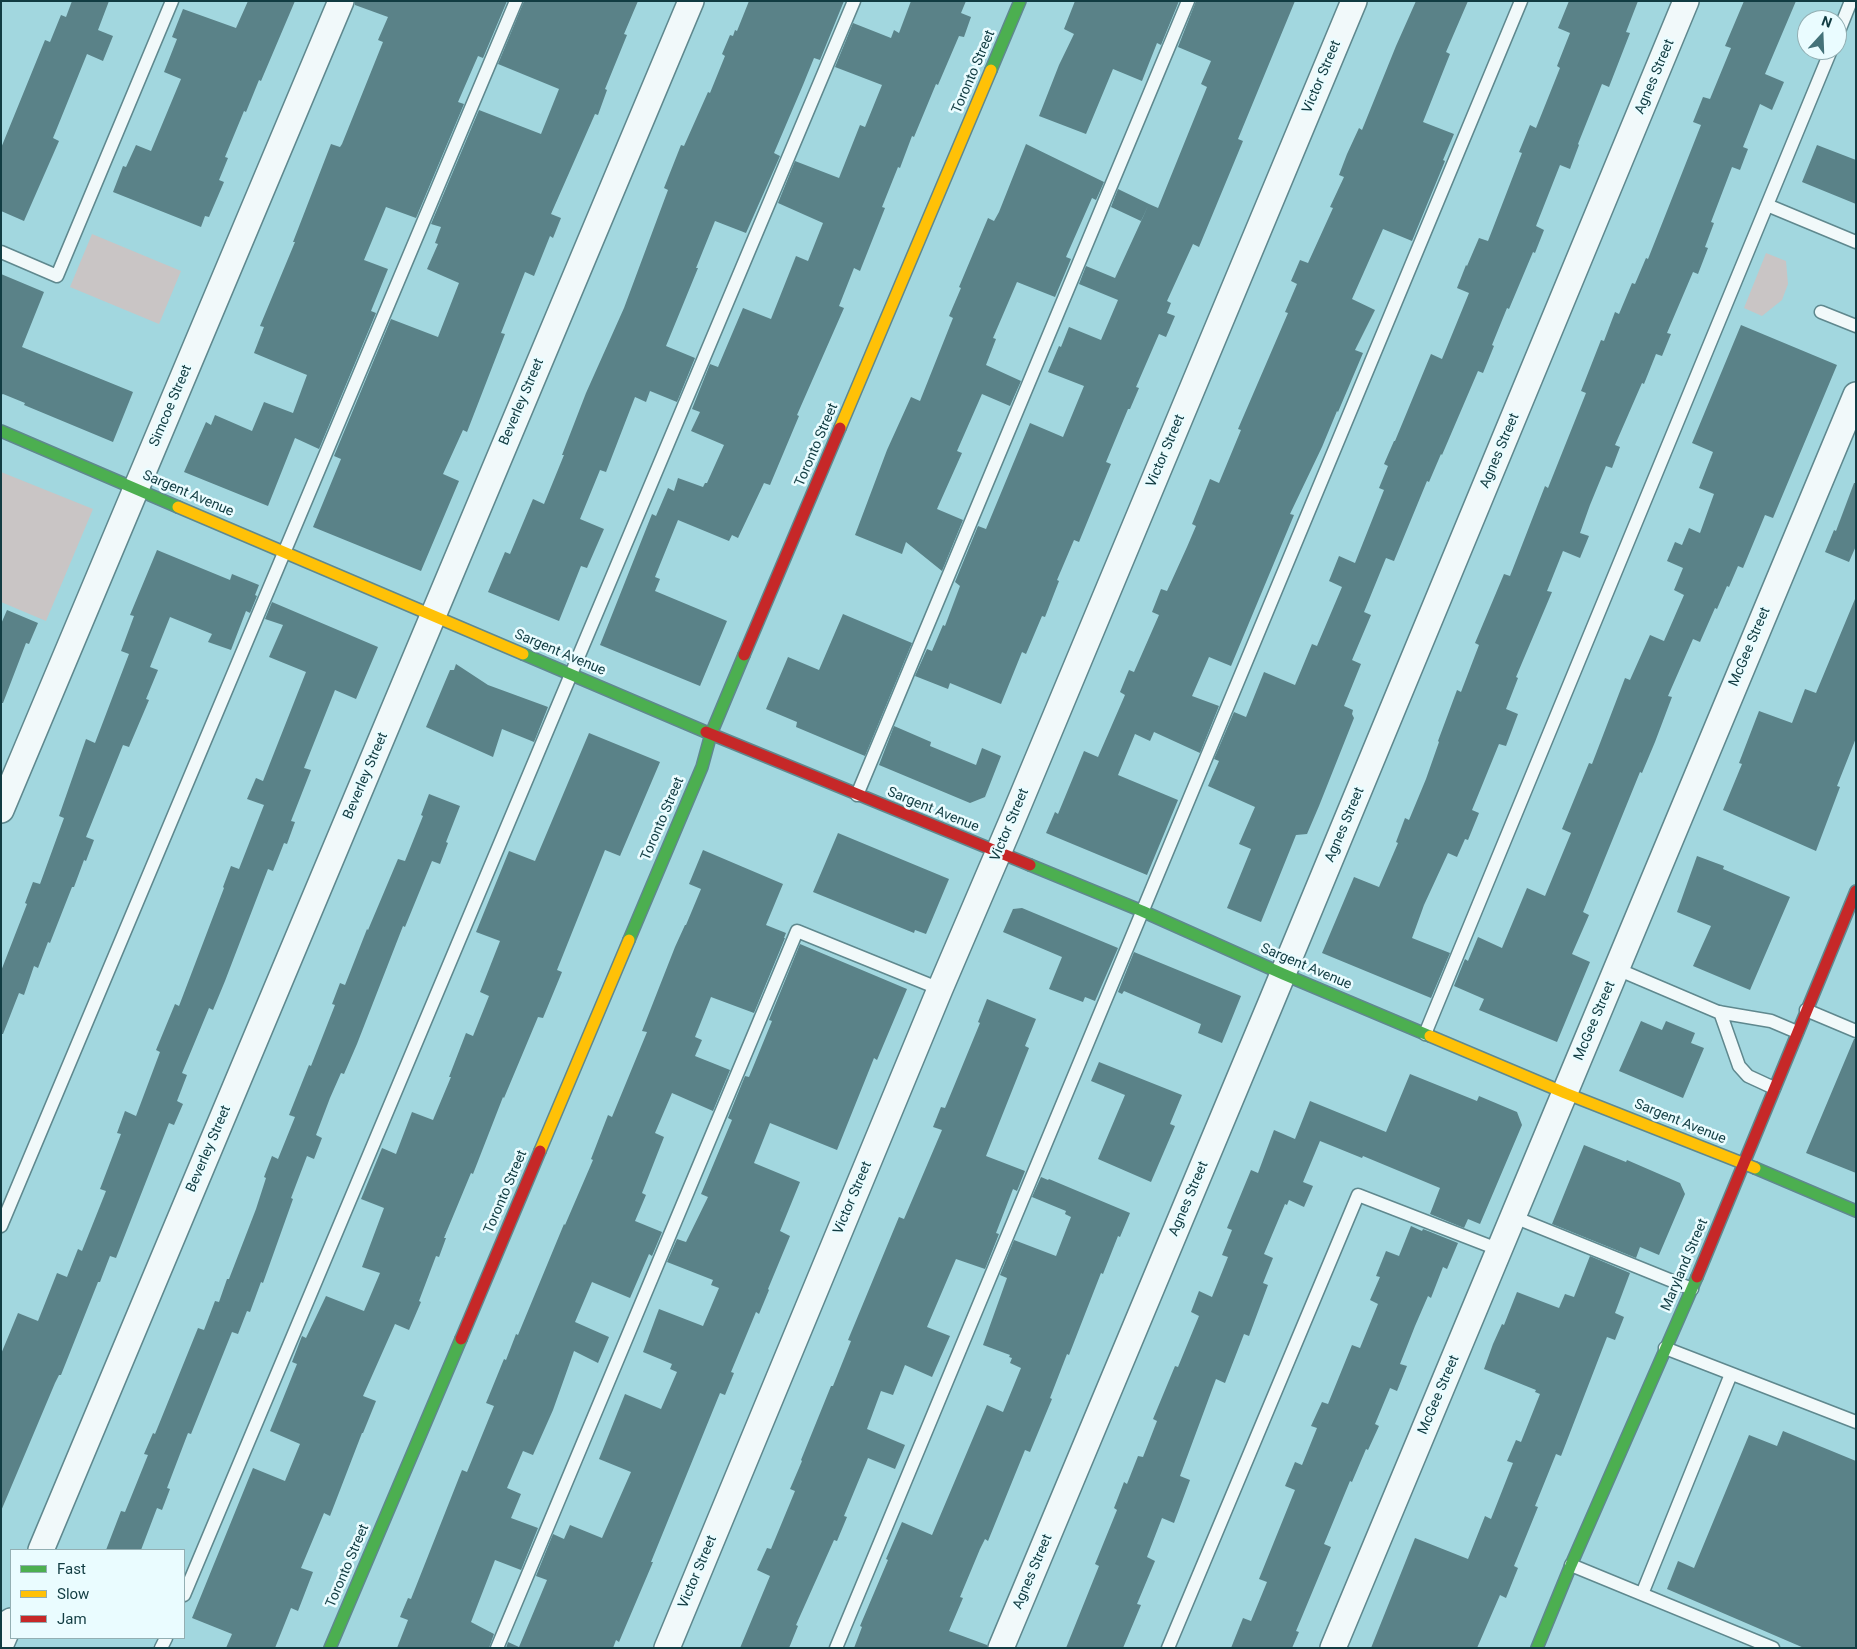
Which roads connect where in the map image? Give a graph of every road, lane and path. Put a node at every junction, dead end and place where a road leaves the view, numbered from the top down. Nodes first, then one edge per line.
1 (172, 1) edge
2 (341, 1) edge
3 (516, 1) edge
4 (691, 1) edge
5 (854, 1) edge
6 (1020, 1) edge
7 (1188, 1) edge
8 (1354, 1) edge
9 (1521, 1) edge
10 (1686, 1) edge
11 (1827, 60) edge
12 (1767, 205) junction
13 (1856, 242) edge
14 (1, 252) edge
15 (1821, 312) dead end
16 (1856, 326) edge
17 (1856, 394) edge
18 (1, 431) edge
19 (136, 488) junction
20 (284, 552) junction
21 (433, 615) junction
22 (570, 674) junction
23 (711, 734) junction
24 (857, 795) junction
25 (1, 810) edge
26 (998, 853) junction
27 (1856, 891) edge
28 (1142, 911) junction
29 (1617, 969) junction
30 (1283, 974) junction
31 (940, 989) junction
32 (1806, 1010) junction
33 (1720, 1012) junction
34 (1856, 1031) edge
35 (1796, 1032) junction
36 (1426, 1034) junction
37 (1774, 1088) junction
38 (1565, 1092) junction
39 (1743, 1163) junction
40 (1856, 1211) edge
41 (1514, 1216) junction
42 (1, 1226) edge
43 (1500, 1250) junction
44 (1692, 1288) junction
45 (1665, 1348) junction
46 (1731, 1374) junction
47 (1856, 1422) edge
48 (41, 1549) edge
49 (1571, 1565) junction
50 (185, 1593) edge
51 (1642, 1594) junction
52 (10, 1622) edge
53 (1, 1644) edge
54 (1754, 1644) edge
55 (330, 1648) edge
56 (497, 1648) edge
57 (667, 1648) edge
58 (836, 1648) edge
59 (1001, 1648) edge
60 (1168, 1648) edge
61 (1333, 1648) edge
62 (1537, 1648) edge
63 (1773, 1648) edge

1 - 14 lane
2 - 19 street, Simcoe Street
3 - 20 lane
4 - 21 street, Beverley Street
5 - 22 lane
6 - 23 main road, Toronto Street
7 - 24 lane
8 - 26 street, Victor Street
9 - 28 lane
10 - 30 street, Agnes Street
11 - 12 lane
12 - 13 lane
12 - 36 lane
15 - 16 lane
17 - 29 street, McGee Street
18 - 19 main road, Sargent Avenue
19 - 20 main road, Sargent Avenue
19 - 25 street, Simcoe Street
20 - 21 main road, Sargent Avenue
20 - 42 lane
21 - 22 main road, Sargent Avenue
21 - 48 street, Beverley Street
22 - 23 main road, Sargent Avenue
22 - 50 lane
23 - 24 main road, Sargent Avenue
23 - 55 main road, Toronto Street
24 - 26 main road, Sargent Avenue
26 - 28 main road, Sargent Avenue
26 - 31 street, Victor Street
27 - 32 main road, Maryland Street
28 - 30 main road, Sargent Avenue
28 - 58 lane
29 - 33 lane
29 - 38 street, McGee Street
30 - 36 main road, Sargent Avenue
30 - 59 street, Agnes Street
31 - 56 lane
31 - 57 street, Victor Street
32 - 34 lane
32 - 35 main road, Maryland Street
33 - 35 lane
33 - 37 lane
35 - 37 main road, Maryland Street
36 - 38 main road, Sargent Avenue
37 - 39 main road, Maryland Street
38 - 39 main road, Sargent Avenue
38 - 41 street, McGee Street
39 - 40 main road, Sargent Avenue
39 - 44 main road, Maryland Street
41 - 43 street, McGee Street
41 - 44 lane
43 - 60 lane
43 - 61 street, McGee Street
44 - 45 main road, Maryland Street
45 - 46 lane
45 - 49 main road, Maryland Street
46 - 47 lane
46 - 51 lane
49 - 51 lane
49 - 62 main road, Maryland Street
51 - 54 lane
52 - 53 street
54 - 63 lane

